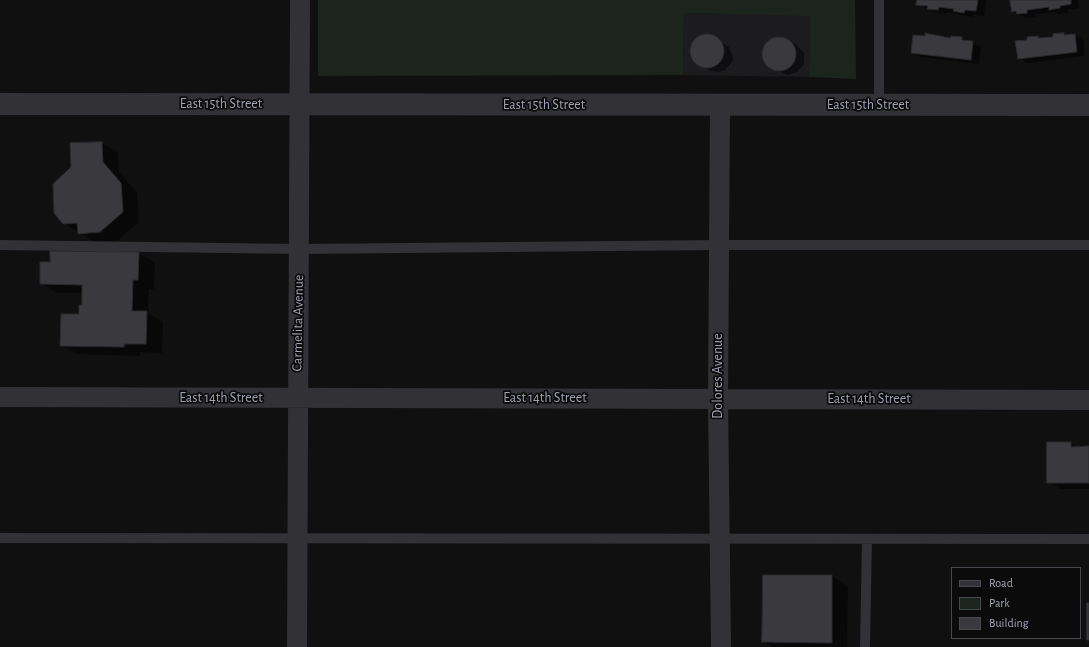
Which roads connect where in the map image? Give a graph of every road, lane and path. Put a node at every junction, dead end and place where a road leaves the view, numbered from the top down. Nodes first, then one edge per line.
1 (300, 0) edge
2 (879, 0) edge
3 (0, 104) edge
4 (301, 104) junction
5 (720, 105) junction
6 (879, 105) junction
7 (1089, 105) edge
8 (0, 245) edge
9 (719, 245) junction
10 (1089, 245) edge
11 (299, 249) junction
12 (0, 397) edge
13 (298, 398) junction
14 (718, 398) junction
15 (1089, 400) edge
16 (0, 538) edge
17 (297, 539) junction
18 (720, 539) junction
19 (867, 539) junction
20 (1089, 539) edge
21 (297, 647) edge
22 (721, 647) edge
23 (866, 647) edge

1 - 4 street, Carmelita Avenue
2 - 6 lane
3 - 4 street, East 15th Street
4 - 5 street, East 15th Street
4 - 11 street, Carmelita Avenue
5 - 6 street, East 15th Street
5 - 9 street, Dolores Avenue
6 - 7 street, East 15th Street
8 - 11 lane
9 - 10 lane
9 - 11 lane
9 - 14 street, Dolores Avenue
11 - 13 street, Carmelita Avenue
12 - 13 street, East 14th Street
13 - 14 street, East 14th Street
13 - 17 street, Carmelita Avenue
14 - 15 street, East 14th Street
14 - 18 street, Dolores Avenue
16 - 17 lane
17 - 18 lane
17 - 21 street, Carmelita Avenue
18 - 19 lane
18 - 22 street, Dolores Avenue
19 - 20 lane
19 - 23 lane

